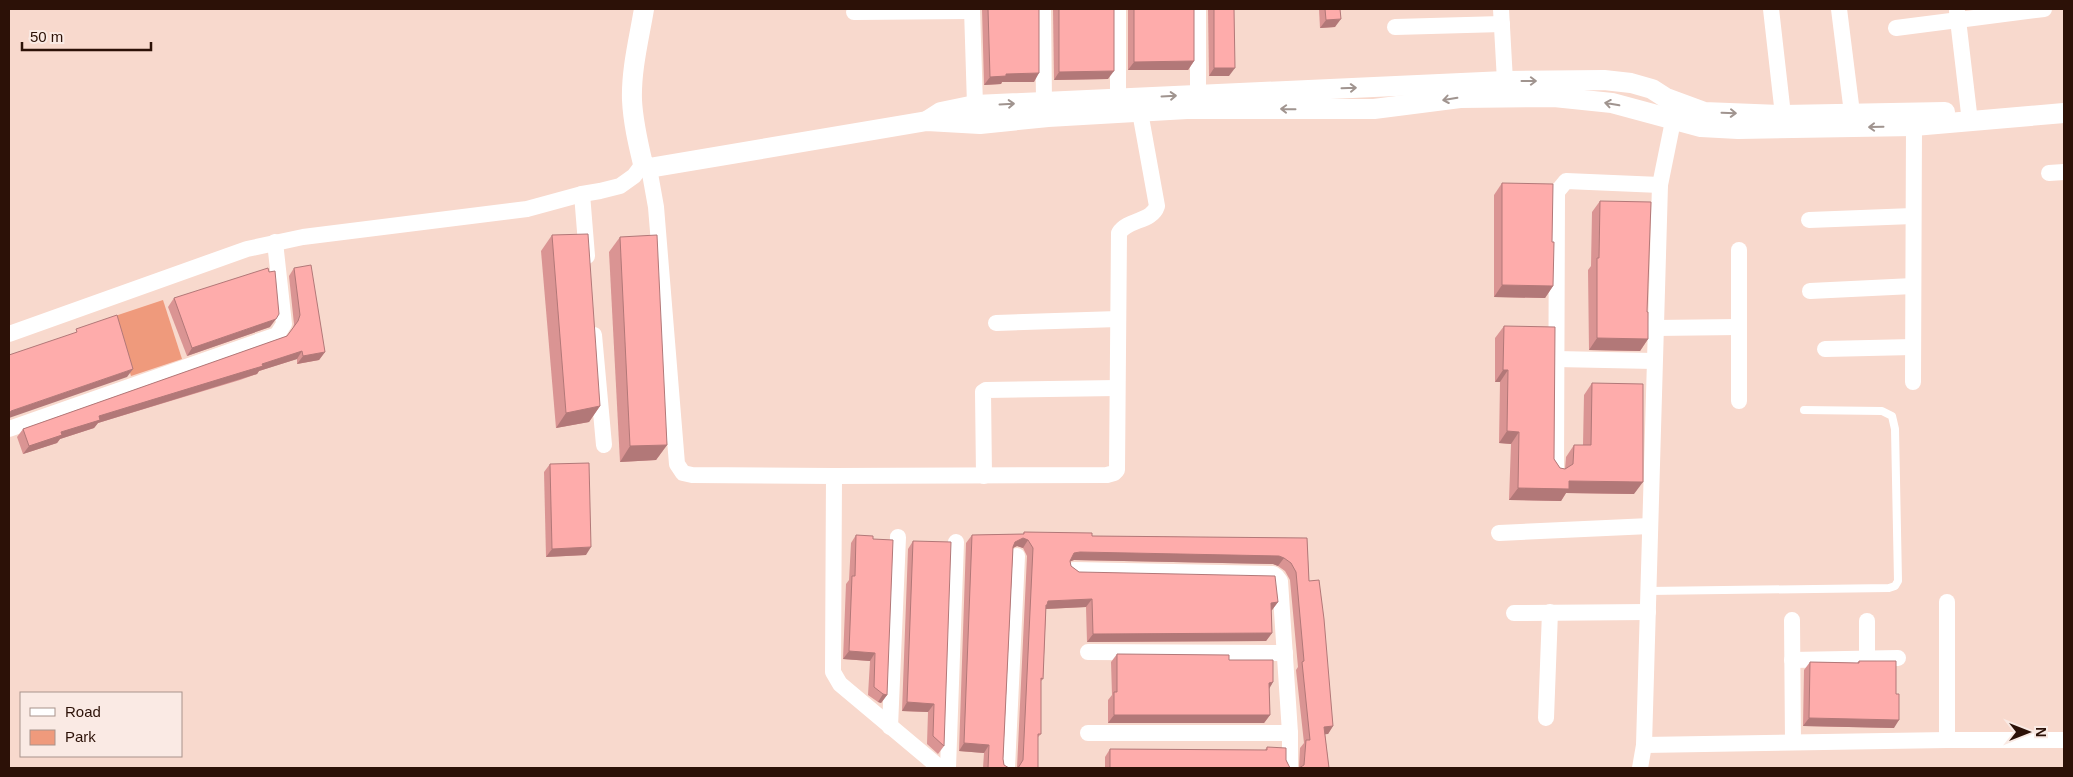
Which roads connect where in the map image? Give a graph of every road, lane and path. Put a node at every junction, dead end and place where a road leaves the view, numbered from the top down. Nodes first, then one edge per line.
1 (644, 9) edge
2 (1043, 9) edge
3 (1118, 9) edge
4 (1198, 9) edge
5 (1771, 9) edge
6 (1839, 9) edge
7 (2044, 9) edge
8 (972, 10) edge
9 (854, 12) dead end
10 (1958, 14) edge
11 (1502, 16) edge
12 (1395, 27) dead end
13 (1896, 28) dead end
14 (1506, 81) junction
15 (1620, 82) junction
16 (1198, 94) junction
17 (1118, 98) junction
18 (1044, 102) junction
19 (2064, 103) edge
20 (975, 105) junction
21 (1643, 111) junction
22 (1140, 112) junction
23 (1852, 113) junction
24 (2064, 113) edge
25 (1783, 115) junction
26 (1969, 117) junction
27 (1696, 118) junction
28 (927, 121) junction
29 (1673, 121) junction
30 (1914, 126) junction
31 (646, 166) junction
32 (1660, 185) junction
33 (582, 194) junction
34 (1914, 216) junction
35 (1809, 220) dead end
36 (275, 242) junction
37 (1739, 250) dead end
38 (589, 271) edge
39 (1914, 286) junction
40 (1810, 291) dead end
41 (593, 319) edge
42 (1118, 319) junction
43 (996, 323) dead end
44 (1655, 328) junction
45 (1739, 328) junction
46 (9, 334) edge
47 (1913, 347) junction
48 (1825, 349) dead end
49 (1556, 359) junction
50 (1654, 361) junction
51 (1913, 382) dead end
52 (1117, 388) junction
53 (1739, 401) dead end
54 (1804, 410) dead end
55 (9, 429) edge
56 (604, 445) dead end
57 (1556, 471) edge
58 (834, 476) junction
59 (984, 476) junction
60 (1650, 526) junction
61 (1500, 533) dead end
62 (898, 537) dead end
63 (956, 542) dead end
64 (1017, 556) dead end
65 (1074, 570) edge
66 (1648, 591) junction
67 (1947, 602) dead end
68 (1514, 612) dead end
69 (1550, 612) junction
70 (1648, 612) junction
71 (1792, 620) dead end
72 (1867, 621) dead end
73 (1088, 652) dead end
74 (1285, 653) junction
75 (1867, 658) junction
76 (1898, 658) dead end
77 (1792, 660) junction
78 (1546, 718) dead end
79 (890, 727) junction
80 (1088, 733) dead end
81 (1290, 733) junction
82 (1947, 740) junction
83 (2064, 740) edge
84 (1793, 742) junction
85 (1644, 745) junction
86 (940, 768) edge
87 (948, 768) edge
88 (1006, 768) edge
89 (1290, 768) edge
90 (1640, 768) edge

1 - 31 street
2 - 18 street
3 - 17 street
4 - 16 street
5 - 25 street
6 - 23 street
7 - 10 street
8 - 9 street
8 - 20 street
10 - 13 street
10 - 26 street
11 - 12 street
11 - 14 street
14 -> 15 street
16 -> 14 street
15 - 21 street
15 - 27 street
17 -> 16 street
17 - 18 street
20 -> 18 street
19 - 26 street
20 - 28 street
21 -> 22 street
21 - 29 street
22 - 28 street
22 - 42 street
23 - 25 street
23 - 26 street
24 - 26 street
27 -> 25 street
26 - 30 street
27 - 29 street
30 -> 27 street
28 - 31 street
29 - 32 street
30 - 34 street
31 - 33 street
31 - 58 street
32 - 44 street
32 - 49 street
33 - 36 street
33 - 38 street
34 - 35 street
34 - 39 street
36 - 46 street
36 - 55 street
37 - 45 street
39 - 40 street
39 - 47 street
41 - 56 street
42 - 43 street
42 - 52 street
44 - 45 street
44 - 50 street
45 - 53 street
47 - 48 street
47 - 51 street
49 - 50 street
49 - 57 street
50 - 60 street
52 - 59 street
52 - 59 street
54 - 66 lane
58 - 59 street
58 - 79 street
60 - 61 street
60 - 66 street
62 - 79 street
63 - 87 street
64 - 88 street
65 - 74 street
66 - 70 street
67 - 82 street
68 - 69 street
69 - 70 street
69 - 78 street
70 - 85 street
71 - 77 street
72 - 75 street
73 - 74 street
74 - 81 street
75 - 76 street
75 - 77 street
77 - 84 street
79 - 86 street
80 - 81 street
81 - 89 street
82 - 83 street
82 - 84 street
84 - 85 street
85 - 90 street

